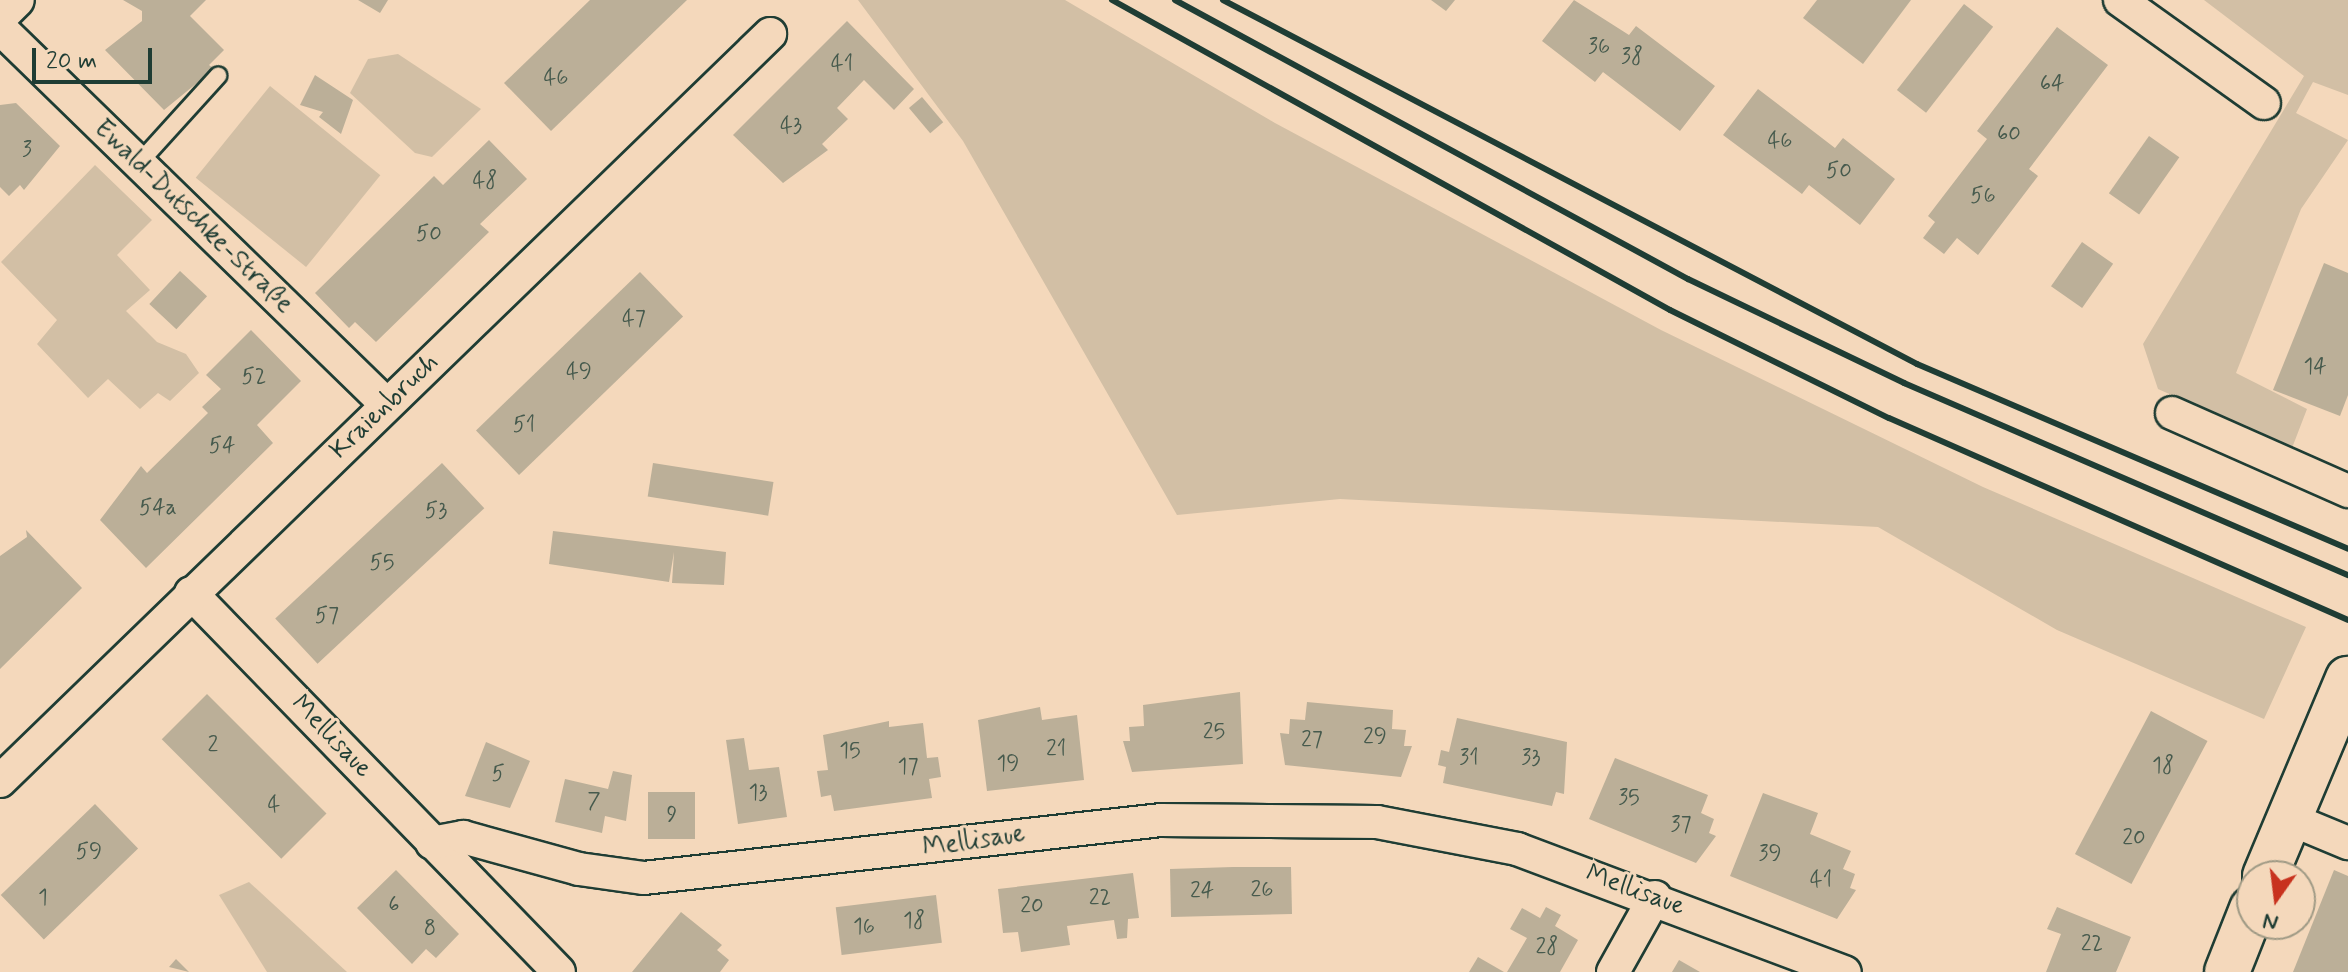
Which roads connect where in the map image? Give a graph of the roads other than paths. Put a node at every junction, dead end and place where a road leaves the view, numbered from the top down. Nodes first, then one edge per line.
1 (18, 0) edge
2 (2120, 0) edge
3 (0, 18) edge
4 (0, 28) edge
5 (770, 34) dead end
6 (218, 76) dead end
7 (2264, 103) dead end
8 (139, 163) junction
9 (387, 405) junction
10 (2172, 413) dead end
11 (2348, 491) edge
12 (191, 593) junction
13 (2348, 679) edge
14 (0, 781) edge
15 (2290, 819) junction
16 (432, 843) junction
17 (2348, 843) edge
18 (2272, 860) edge
19 (1655, 897) junction
20 (2240, 940) edge
21 (559, 972) edge
22 (1613, 972) edge
23 (1845, 972) edge
24 (2227, 972) edge

1 - 3 street
2 - 7 street
4 - 8 street, Ewald-Dutschke-Straße
5 - 9 street, Kraienbruch
6 - 8 lane
8 - 9 street, Ewald-Dutschke-Straße
9 - 12 street, Kraienbruch
10 - 11 street
12 - 14 street, Kraienbruch
12 - 16 street, Mellisaue
13 - 15 main road
15 - 17 street
15 - 18 main road
16 - 19 street, Mellisaue
16 - 21 street
19 - 22 street
19 - 23 street, Mellisaue
20 - 24 main road

